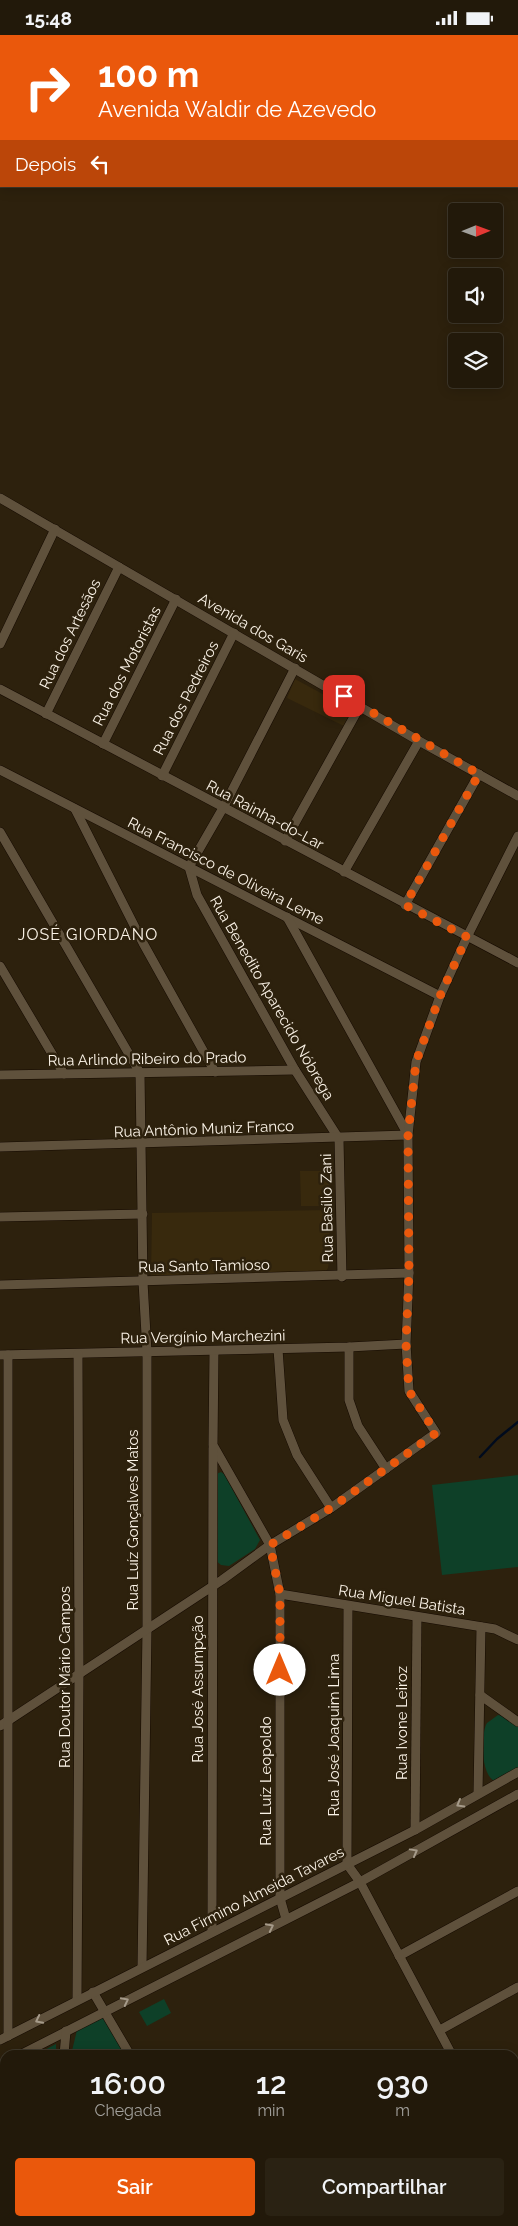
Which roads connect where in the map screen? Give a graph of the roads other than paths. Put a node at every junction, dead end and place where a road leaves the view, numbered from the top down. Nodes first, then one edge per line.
1 (0, 498) edge
2 (55, 529) junction
3 (119, 567) junction
4 (176, 599) junction
5 (234, 633) junction
6 (0, 644) edge
7 (294, 668) junction
8 (0, 689) edge
9 (360, 705) junction
10 (46, 714) junction
11 (419, 741) junction
12 (103, 744) junction
13 (0, 770) edge
14 (479, 774) junction
15 (162, 776) junction
16 (518, 796) edge
17 (222, 808) junction
18 (75, 809) junction
19 (0, 832) edge
20 (518, 836) edge
21 (285, 841) junction
22 (3, 843) edge
23 (189, 867) junction
24 (344, 872) junction
25 (405, 905) junction
26 (287, 917) junction
27 (467, 937) junction
28 (518, 963) edge
29 (0, 966) edge
30 (440, 996) junction
31 (295, 1070) junction
32 (215, 1072) junction
33 (140, 1073) junction
34 (64, 1074) junction
35 (0, 1075) edge
36 (408, 1135) junction
37 (339, 1139) junction
38 (142, 1144) junction
39 (0, 1147) edge
40 (143, 1214) junction
41 (0, 1217) edge
42 (409, 1273) junction
43 (342, 1277) junction
44 (143, 1282) junction
45 (0, 1285) edge
46 (406, 1344) junction
47 (349, 1347) junction
48 (278, 1349) junction
49 (214, 1351) junction
50 (78, 1353) junction
51 (147, 1353) junction
52 (4, 1355) edge
53 (213, 1445) junction
54 (386, 1469) junction
55 (331, 1508) junction
56 (270, 1545) junction
57 (211, 1587) junction
58 (280, 1594) junction
59 (348, 1606) junction
60 (417, 1617) junction
61 (481, 1627) junction
62 (147, 1629) junction
63 (518, 1640) edge
64 (79, 1673) junction
65 (480, 1695) junction
66 (10, 1719) junction
67 (518, 1722) edge
68 (0, 1726) edge
69 (518, 1772) edge
70 (478, 1793) junction
71 (518, 1794) edge
72 (415, 1830) junction
73 (348, 1864) junction
74 (360, 1882) junction
75 (518, 1891) edge
76 (280, 1898) junction
77 (286, 1919) junction
78 (212, 1932) junction
79 (399, 1956) junction
80 (142, 1967) junction
81 (518, 1987) edge
82 (92, 1992) junction
83 (77, 2000) junction
84 (104, 2012) junction
85 (440, 2030) junction
86 (66, 2031) junction
87 (4, 2038) edge
88 (30, 2050) edge
89 (64, 2050) edge
90 (127, 2050) edge
91 (450, 2050) edge

1 - 2 street, Avenida dos Garis
2 - 3 street, Avenida dos Garis
2 - 6 street
3 - 4 street, Avenida dos Garis
3 - 10 street, Rua dos Artesãos
4 - 5 street, Avenida dos Garis
4 - 12 street, Rua dos Motoristas
5 - 7 street, Avenida dos Garis
5 - 15 street, Rua dos Pedreiros
7 - 9 street, Avenida dos Garis
7 - 17 street
8 - 10 street, Rua Rainha-do-Lar
9 - 11 street, Avenida dos Garis
9 - 21 street
10 - 12 street, Rua Rainha-do-Lar
11 - 14 street, Avenida dos Garis
11 - 24 street
12 - 15 street, Rua Rainha-do-Lar
13 - 18 street, Rua Francisco de Oliveira Leme
14 - 16 street, Avenida dos Garis
14 - 25 street
15 - 17 street, Rua Rainha-do-Lar
17 - 21 street, Rua Rainha-do-Lar
17 - 23 street
18 - 23 street, Rua Francisco de Oliveira Leme
18 - 32 street
19 - 22 street
20 - 27 street
21 - 24 street, Rua Rainha-do-Lar
22 - 33 street
23 - 26 street, Rua Francisco de Oliveira Leme
23 - 31 street, Rua Benedito Aparecido Nóbrega
24 - 25 street, Rua Rainha-do-Lar
25 - 27 street, Rua Rainha-do-Lar
26 - 30 street, Rua Francisco de Oliveira Leme
26 - 36 street
27 - 28 street, Rua Rainha-do-Lar
27 - 30 street
29 - 34 street
30 - 36 street
31 - 32 street, Rua Arlindo Ribeiro do Prado
31 - 37 street, Rua Benedito Aparecido Nóbrega
32 - 33 street, Rua Arlindo Ribeiro do Prado
33 - 34 street, Rua Arlindo Ribeiro do Prado
33 - 38 street, Rua Luíz Gonçalves Matos
34 - 35 street, Rua Arlindo Ribeiro do Prado
36 - 37 street, Rua Antônio Muniz Franco
36 - 42 street
37 - 38 street, Rua Antônio Muniz Franco
37 - 43 street, Rua Basílio Zani
38 - 39 street, Rua Antônio Muniz Franco
38 - 40 street, Rua Luíz Gonçalves Matos
40 - 41 street
40 - 44 street, Rua Luíz Gonçalves Matos
42 - 43 street, Rua Santo Tamioso
42 - 46 street
43 - 44 street, Rua Santo Tamioso
44 - 45 street, Rua Santo Tamioso
44 - 51 street, Rua Luíz Gonçalves Matos
46 - 47 street, Rua Vergínio Marchezini
46 - 54 street
47 - 48 street, Rua Vergínio Marchezini
47 - 54 street
48 - 49 street, Rua Vergínio Marchezini
48 - 55 street
49 - 51 street, Rua Vergínio Marchezini
49 - 53 street, Rua José Assumpção
50 - 51 street, Rua Vergínio Marchezini
50 - 52 street, Rua Vergínio Marchezini
50 - 64 street, Rua Doutor Mário Campos
51 - 62 street, Rua Luíz Gonçalves Matos
52 - 66 street
53 - 56 street, Rua Luíz Leopoldo
53 - 57 street, Rua José Assumpção
54 - 55 street
55 - 56 street
56 - 57 street
56 - 58 street, Rua Luíz Leopoldo
57 - 62 street
57 - 78 street, Rua José Assumpção
58 - 59 street, Rua Miguel Batista
58 - 76 street, Rua Luíz Leopoldo
59 - 60 street, Rua Miguel Batista
59 - 73 street, Rua José Joaquim Lima
60 - 61 street, Rua Miguel Batista
60 - 72 street, Rua Ivone Leiroz
61 - 63 street, Rua Miguel Batista
61 - 65 street
62 - 64 street
62 - 80 street, Rua Luíz Gonçalves Matos
64 - 66 street
64 - 83 street, Rua Doutor Mário Campos
65 - 67 street
65 - 70 street
66 - 68 street
66 - 87 street
69 - 70 street, Rua Firmino Almeida Tavares
70 -> 72 street, Rua Firmino Almeida Tavares
74 -> 71 street
72 - 73 street, Rua Firmino Almeida Tavares
73 - 74 street
73 - 76 street, Rua Firmino Almeida Tavares
74 - 77 street
74 - 79 street
75 - 79 street
76 - 77 street, Rua Luíz Leopoldo
76 - 78 street, Rua Firmino Almeida Tavares
84 -> 77 street
78 - 80 street, Rua Firmino Almeida Tavares
79 - 85 street
80 - 82 street, Rua Firmino Almeida Tavares
81 - 85 street
82 - 83 street, Rua Firmino Almeida Tavares
82 - 84 street
83 -> 87 street, Rua Firmino Almeida Tavares
84 - 86 street
84 - 90 street
85 - 91 street
86 - 88 street
86 - 89 street

